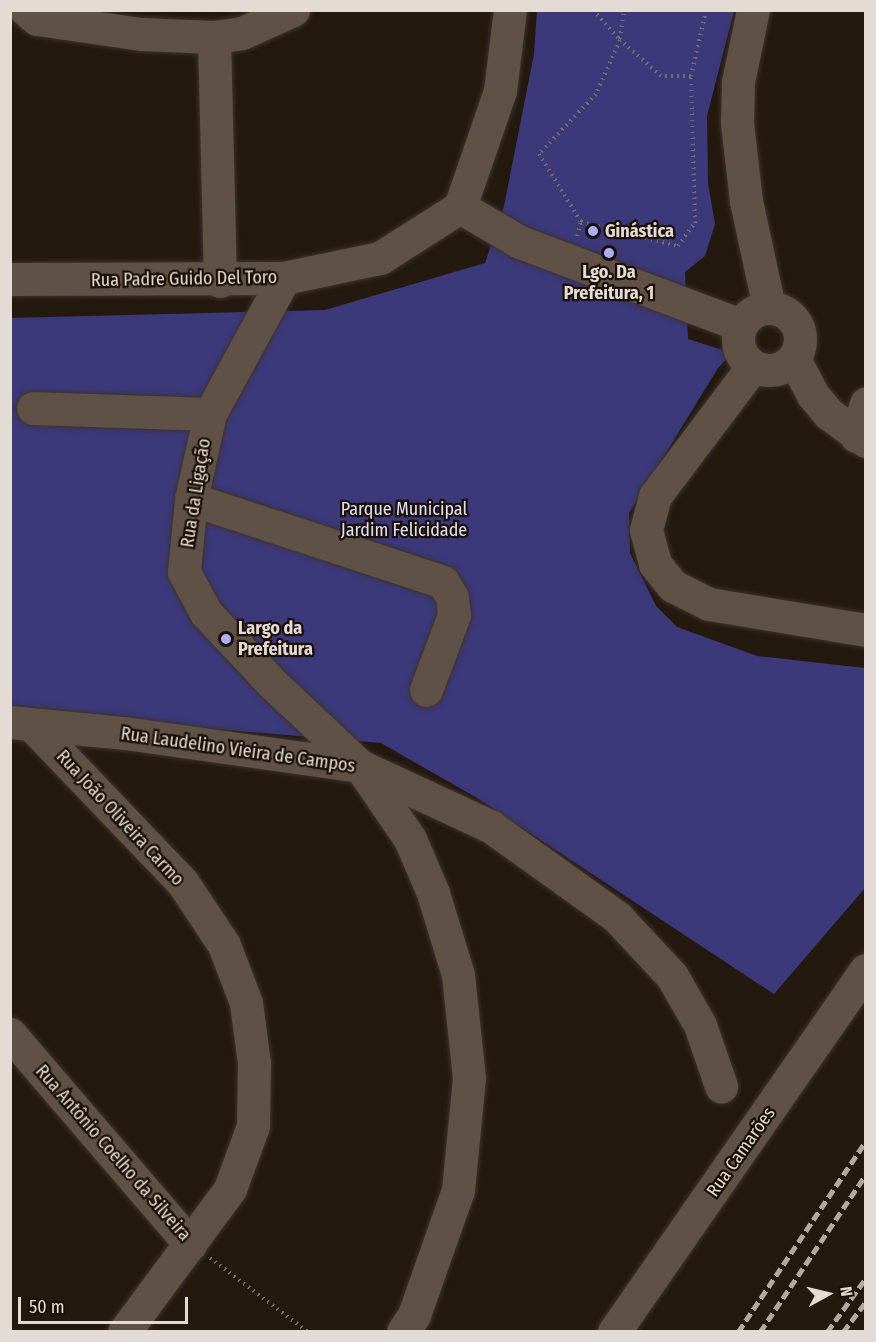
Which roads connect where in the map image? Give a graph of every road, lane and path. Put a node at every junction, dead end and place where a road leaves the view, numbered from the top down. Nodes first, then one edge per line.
1 (293, 10) edge
2 (510, 10) edge
3 (593, 10) edge
4 (624, 10) edge
5 (706, 10) edge
6 (753, 10) edge
7 (24, 20) edge
8 (214, 37) junction
9 (620, 40) junction
10 (691, 76) junction
11 (460, 207) junction
12 (284, 278) junction
13 (10, 279) edge
14 (220, 281) junction
15 (769, 307) junction
16 (741, 325) junction
17 (794, 359) junction
18 (753, 366) junction
19 (866, 404) edge
20 (33, 408) dead end
21 (210, 414) junction
22 (861, 438) edge
23 (191, 499) junction
24 (866, 630) edge
25 (426, 690) dead end
26 (22, 724) edge
27 (360, 766) junction
28 (866, 970) edge
29 (10, 1034) edge
30 (721, 1086) dead end
31 (190, 1244) junction
32 (124, 1332) edge
33 (308, 1332) edge
34 (402, 1332) edge
35 (614, 1332) edge

1 - 8 street
2 - 11 street
3 - 9 path
4 - 9 path
5 - 10 path
6 - 15 street
7 - 8 street
8 - 14 street
9 - 10 path
9 - 10 path
11 - 12 street, Rua Padre Guido Del Toro
11 - 16 street
12 - 14 street, Rua Padre Guido Del Toro
12 - 21 street, Rua da Ligação
13 - 14 street, Rua Padre Guido Del Toro
15 - 16 street
15 - 17 street
16 - 18 street
17 - 18 street
17 - 22 street
18 - 24 street
19 - 22 street
20 - 21 street
21 - 23 street, Rua da Ligação
23 - 25 street
23 - 27 street, Rua da Ligação
26 - 27 street, Rua Laudelino Vieira de Campos
26 - 31 street, Rua João Oliveira Carmo
27 - 30 street, Rua Laudelino Vieira de Campos
27 - 34 street
28 - 35 street, Rua Camarões
29 - 31 street, Rua Antônio Coelho da Silveira
31 - 32 street, Rua João Oliveira Carmo
31 - 33 path, Rua Antônio Coelho da Silveira

